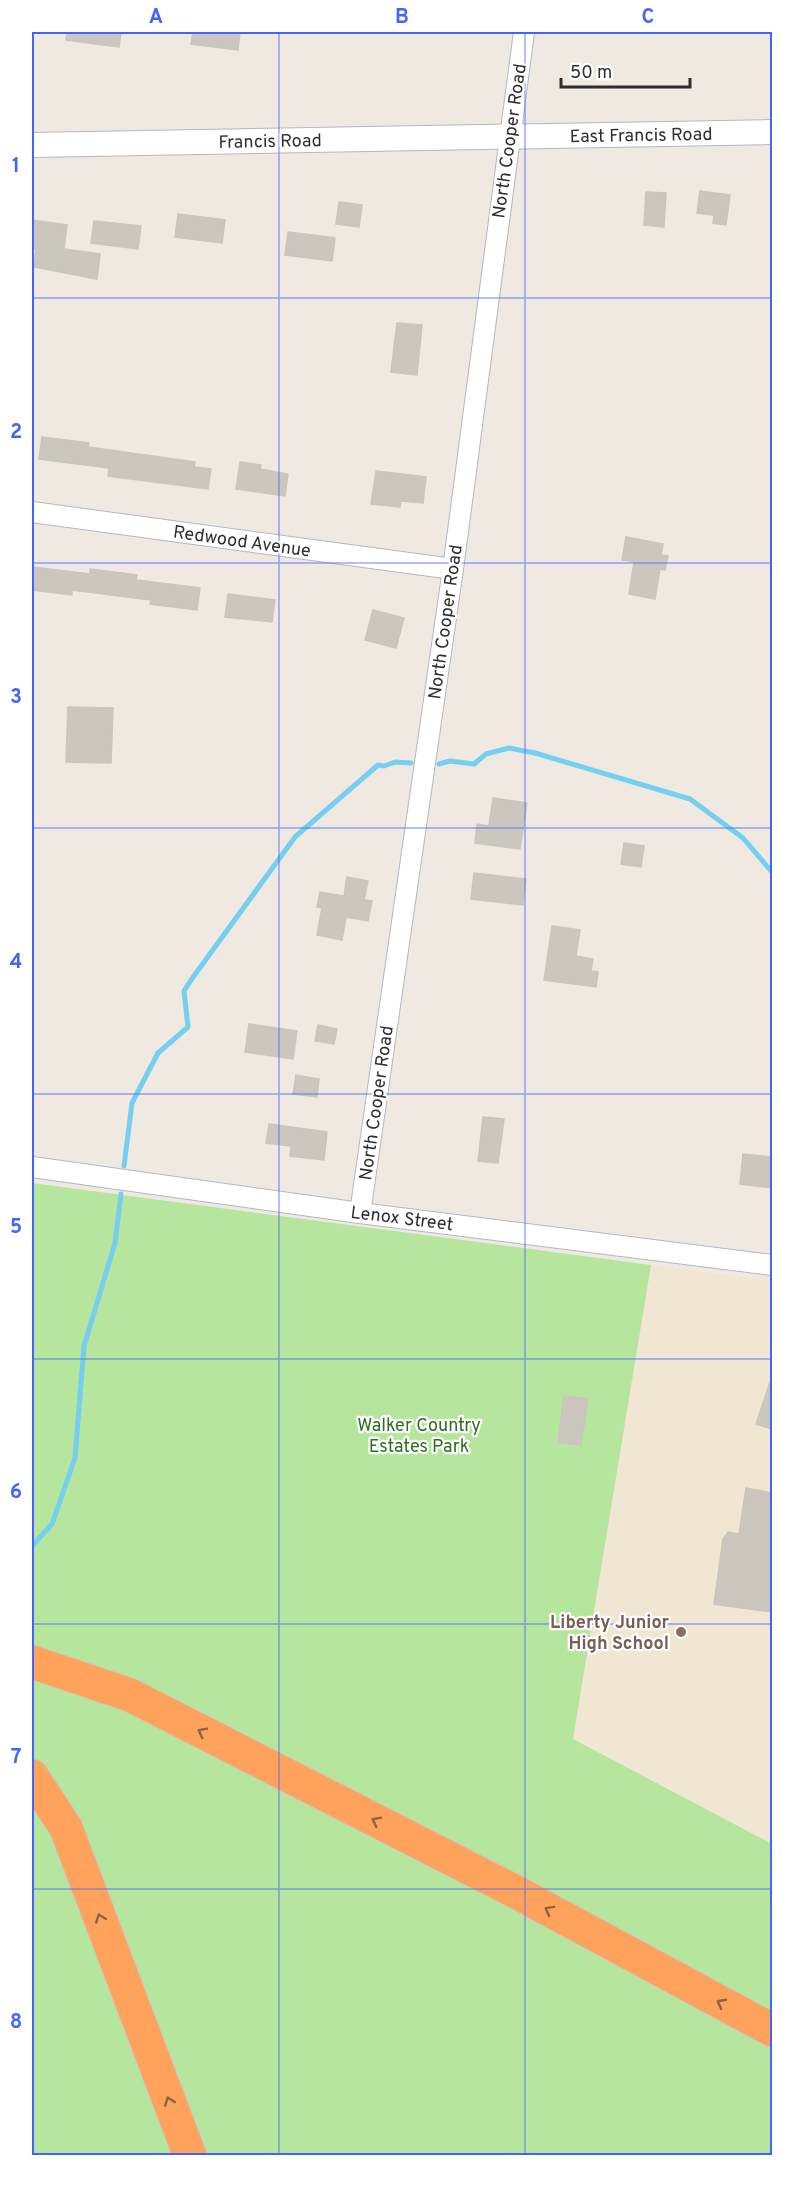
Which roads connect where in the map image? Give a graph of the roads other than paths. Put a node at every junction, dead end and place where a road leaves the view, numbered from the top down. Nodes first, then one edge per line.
1 (524, 32) edge
2 (772, 132) edge
3 (509, 137) junction
4 (32, 145) edge
5 (32, 512) edge
6 (453, 569) junction
7 (32, 1167) edge
8 (360, 1213) junction
9 (772, 1265) edge
10 (32, 1662) edge
11 (32, 1776) edge
12 (772, 2030) edge
13 (190, 2156) edge

1 - 3 street, North Cooper Road
2 - 3 street, East Francis Road
3 - 4 street, Francis Road
3 - 6 street, North Cooper Road
5 - 6 street, Redwood Avenue
6 - 8 street, North Cooper Road
7 - 8 street, Lenox Street
8 - 9 street, Lenox Street
12 -> 10 highway
13 -> 11 highway

